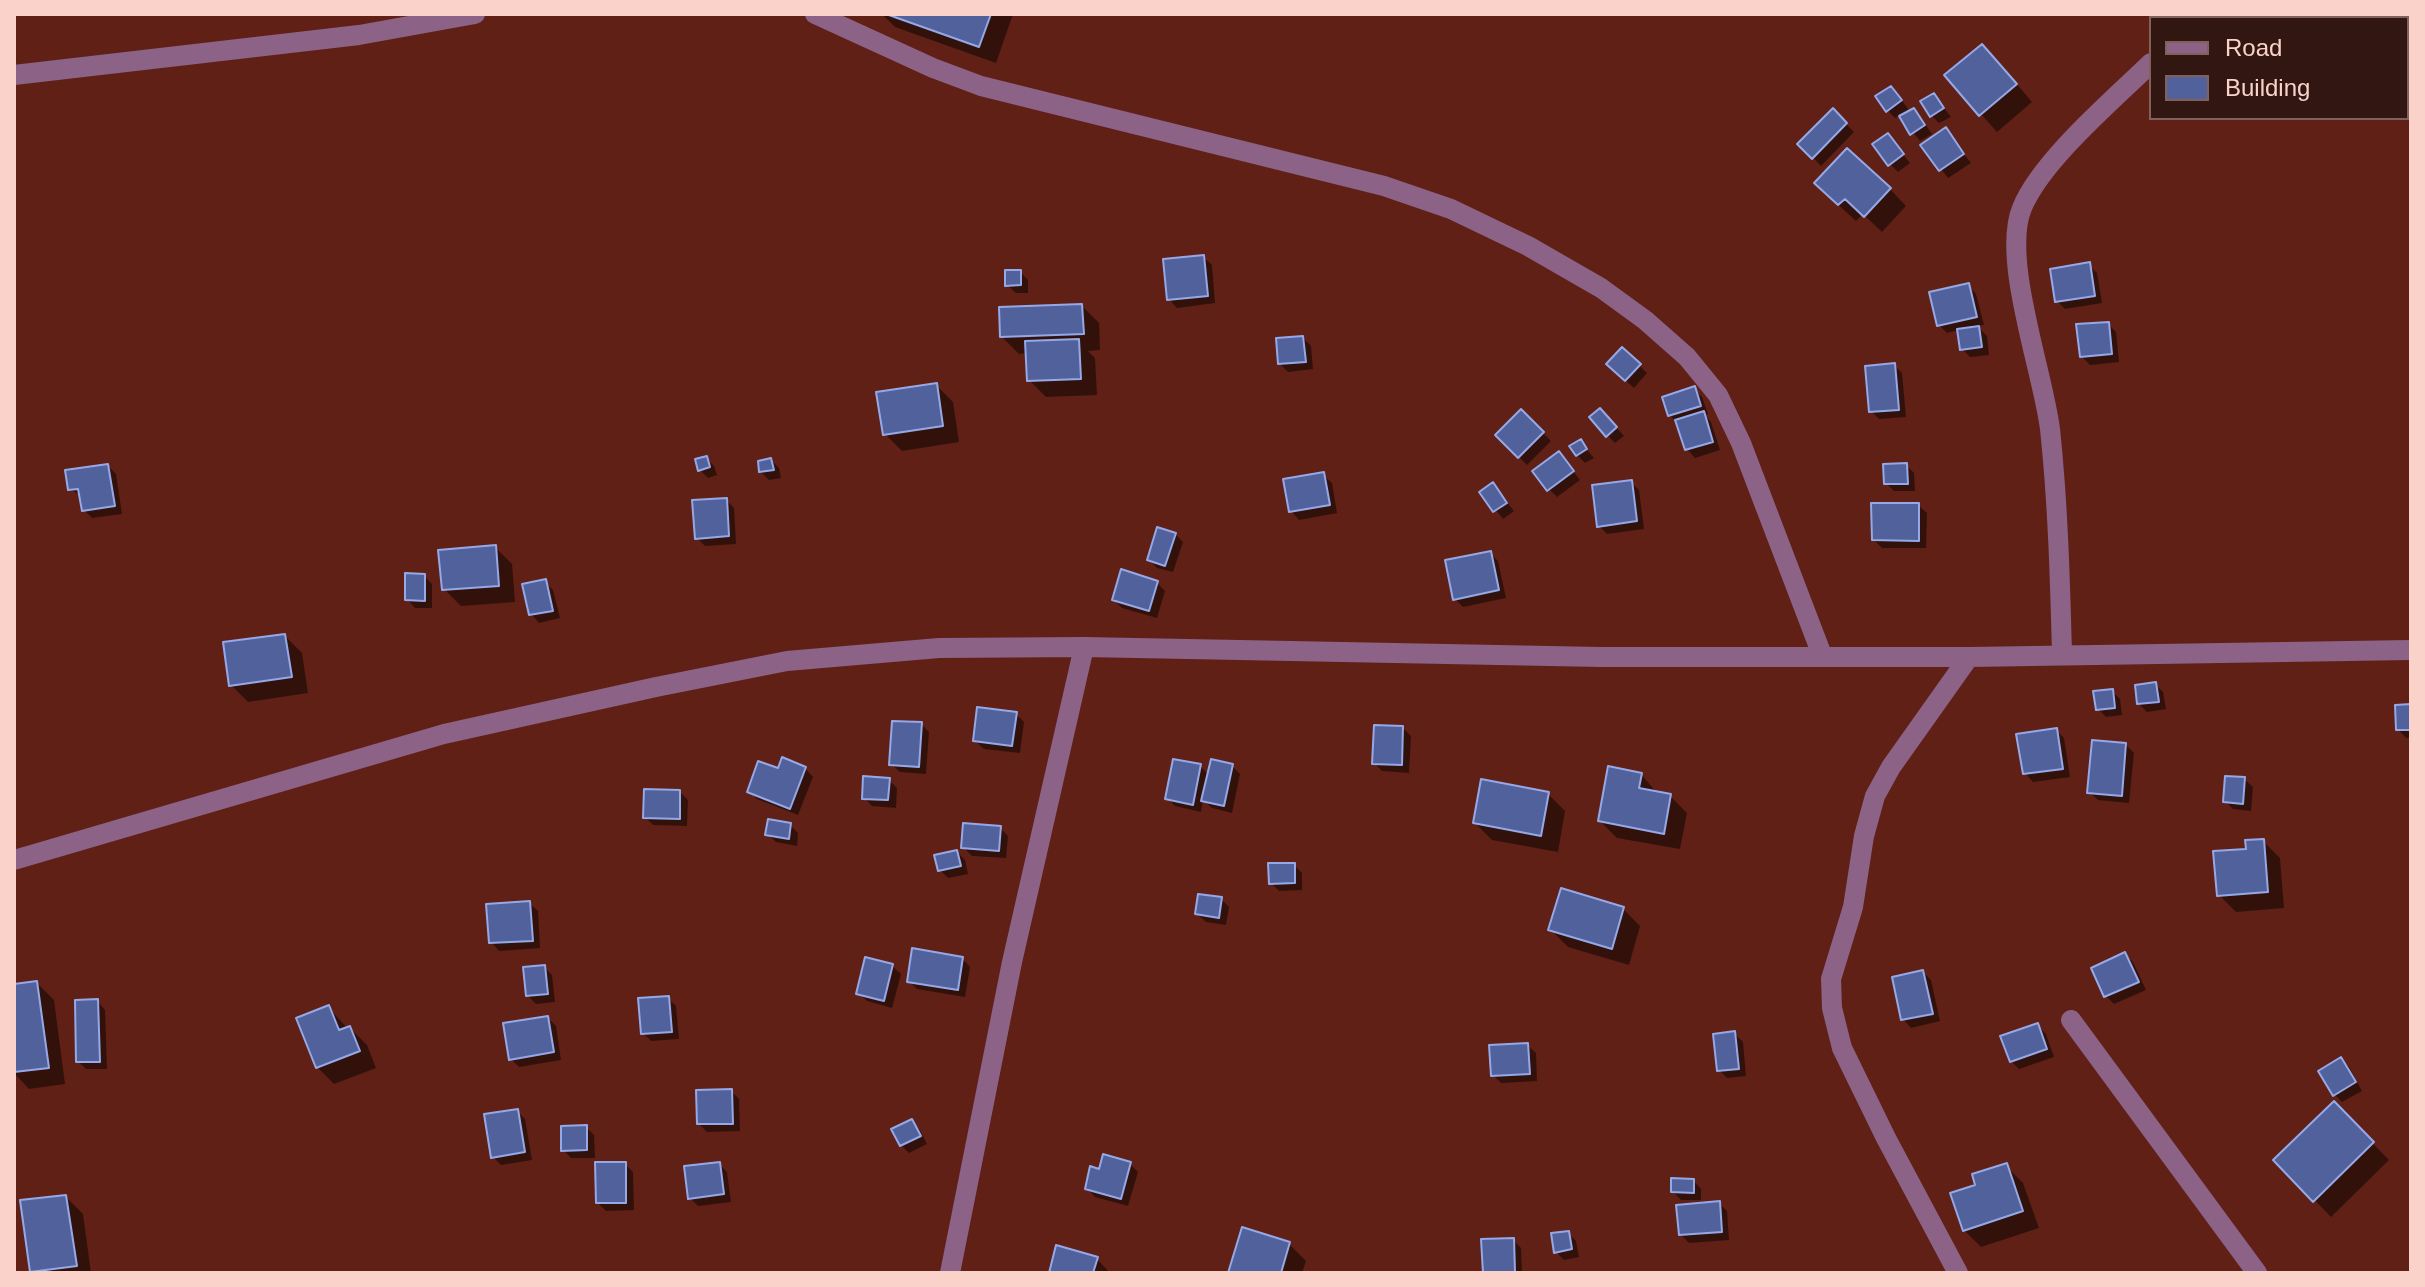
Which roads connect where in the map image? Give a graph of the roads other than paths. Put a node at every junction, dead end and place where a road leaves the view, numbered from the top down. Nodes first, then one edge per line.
1 (475, 14) edge
2 (815, 14) edge
3 (2149, 65) edge
4 (14, 75) edge
5 (1084, 647) junction
6 (2411, 650) edge
7 (2062, 654) junction
8 (1822, 655) junction
9 (1969, 657) junction
10 (14, 860) edge
11 (2071, 1020) dead end
12 (950, 1273) edge
13 (1958, 1273) edge
14 (2257, 1273) edge

1 - 4 street
2 - 8 street
3 - 7 street
5 - 8 street
5 - 10 street
5 - 12 street
6 - 7 street
7 - 9 street
8 - 9 street
9 - 13 street
11 - 14 street

